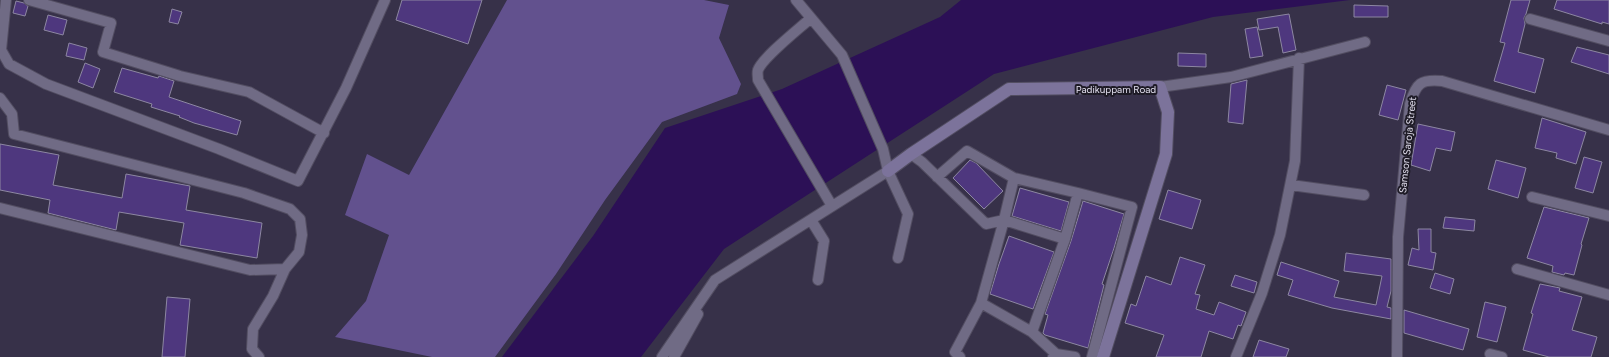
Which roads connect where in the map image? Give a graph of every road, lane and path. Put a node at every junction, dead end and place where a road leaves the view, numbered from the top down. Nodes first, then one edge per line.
1 (6, 0) edge
2 (28, 0) edge
3 (385, 0) edge
4 (796, 0) edge
5 (811, 18) junction
6 (1530, 19) dead end
7 (1609, 41) edge
8 (1365, 42) dead end
9 (1299, 58) junction
10 (1160, 87) junction
11 (0, 98) edge
12 (1609, 130) edge
13 (324, 133) junction
14 (911, 154) junction
15 (888, 171) junction
16 (937, 176) junction
17 (1014, 178) junction
18 (1290, 185) junction
19 (1078, 193) junction
20 (1364, 195) dead end
21 (1532, 196) dead end
22 (832, 206) junction
23 (0, 208) edge
24 (1609, 216) edge
25 (811, 220) junction
26 (1004, 220) junction
27 (1065, 239) junction
28 (898, 258) dead end
29 (285, 269) junction
30 (1517, 269) dead end
31 (715, 280) junction
32 (818, 280) dead end
33 (1609, 295) edge
34 (981, 303) junction
35 (1032, 332) junction
36 (1490, 354) dead end
37 (1054, 355) edge
38 (259, 357) edge
39 (662, 357) edge
40 (674, 357) edge
41 (960, 357) edge
42 (1075, 357) edge
43 (1092, 357) edge
44 (1103, 357) edge
45 (1236, 357) edge
46 (1397, 357) edge
47 (1502, 357) edge

1 - 13 street
2 - 13 street
3 - 13 street
4 - 5 street
5 - 15 street
5 - 22 street
6 - 7 street
8 - 9 street
9 - 10 street
9 - 18 street
10 - 14 street, Padikuppam Road
10 - 44 street, Padikuppam Road
11 - 29 street
12 - 46 street, Samson Saroja Street
14 - 15 street, Padikuppam Road
14 - 16 street
15 - 22 street
15 - 28 street
16 - 17 street
16 - 26 street
17 - 19 street
17 - 26 street
18 - 20 street
18 - 45 street
19 - 27 street
19 - 43 street
21 - 24 street
22 - 25 street
23 - 29 street
25 - 31 street
25 - 32 street
26 - 27 street
26 - 34 street
27 - 35 street
29 - 38 street
30 - 33 street
31 - 39 street
31 - 40 street
34 - 35 street
34 - 41 street
35 - 37 street
36 - 47 street
37 - 42 street

